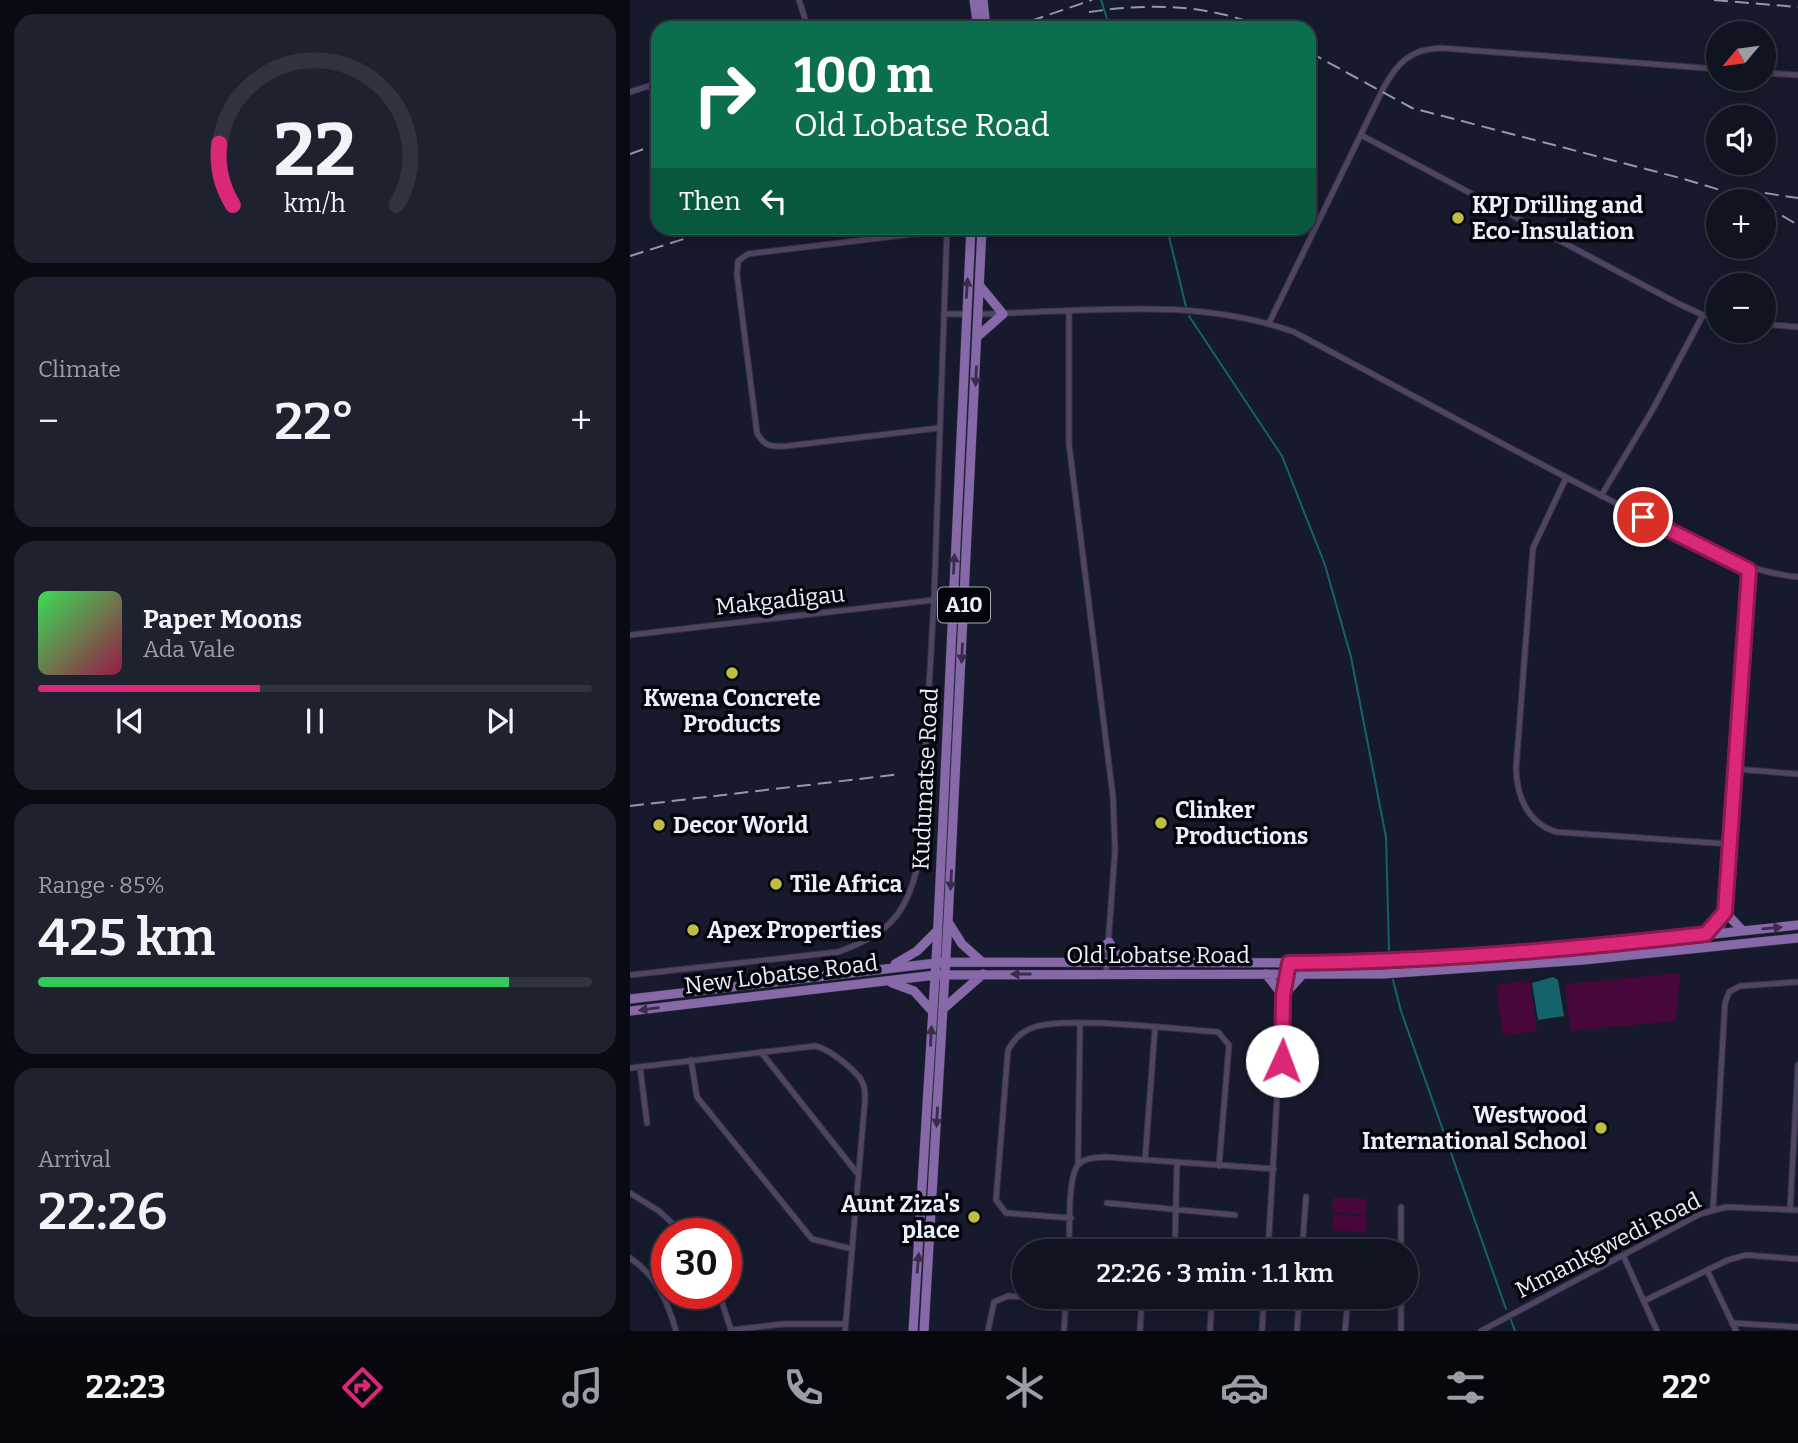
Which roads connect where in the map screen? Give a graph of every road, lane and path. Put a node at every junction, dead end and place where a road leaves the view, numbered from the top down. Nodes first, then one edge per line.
1 (799, 0) edge
2 (974, 0) edge
3 (983, 0) edge
4 (806, 21) edge
5 (977, 21) edge
6 (985, 21) edge
7 (1706, 68) edge
8 (1776, 74) edge
9 (1798, 75) edge
10 (651, 85) edge
11 (630, 92) edge
12 (1361, 135) junction
13 (1316, 227) edge
14 (906, 235) edge
15 (947, 235) edge
16 (971, 235) edge
17 (982, 235) edge
18 (1312, 235) edge
19 (980, 286) junction
20 (1069, 312) junction
21 (945, 314) junction
22 (965, 314) junction
23 (979, 314) junction
24 (1003, 314) junction
25 (1703, 315) junction
26 (1706, 315) edge
27 (1269, 323) junction
28 (1776, 325) edge
29 (1798, 327) edge
30 (978, 336) junction
31 (939, 428) junction
32 (1566, 478) junction
33 (1601, 496) junction
34 (1749, 570) junction
35 (1798, 577) edge
36 (934, 600) junction
37 (630, 635) edge
38 (1735, 769) junction
39 (1798, 774) edge
40 (1729, 844) junction
41 (1725, 912) junction
42 (948, 922) junction
43 (1798, 925) edge
44 (938, 930) junction
45 (1742, 930) junction
46 (1723, 932) junction
47 (1706, 934) junction
48 (1798, 938) edge
49 (1109, 942) junction
50 (1732, 944) junction
51 (1706, 946) junction
52 (981, 961) junction
53 (940, 962) junction
54 (1088, 962) junction
55 (1108, 962) junction
56 (1122, 963) junction
57 (1289, 963) junction
58 (890, 967) junction
59 (983, 974) junction
60 (1107, 974) junction
61 (1266, 974) junction
62 (1288, 974) junction
63 (1303, 974) junction
64 (630, 975) edge
65 (940, 975) junction
66 (884, 981) junction
67 (1798, 982) edge
68 (1283, 996) junction
69 (630, 999) edge
70 (943, 1009) junction
71 (630, 1011) edge
72 (932, 1011) junction
73 (1080, 1024) junction
74 (1155, 1028) junction
75 (761, 1052) junction
76 (691, 1060) junction
77 (1798, 1065) edge
78 (640, 1067) junction
79 (630, 1069) edge
80 (648, 1123) dead end
81 (1145, 1160) junction
82 (1177, 1163) junction
83 (1078, 1164) junction
84 (1219, 1166) junction
85 (1274, 1170) junction
86 (858, 1174) junction
87 (632, 1194) edge
88 (1306, 1197) dead end
89 (630, 1201) edge
90 (1107, 1203) dead end
91 (1401, 1207) dead end
92 (1176, 1209) junction
93 (1713, 1209) junction
94 (1790, 1210) junction
95 (1798, 1210) edge
96 (1235, 1215) dead end
97 (667, 1218) edge
98 (1071, 1218) junction
99 (1070, 1239) edge
100 (1175, 1239) edge
101 (1269, 1239) edge
102 (1303, 1239) edge
103 (1401, 1239) edge
104 (852, 1249) junction
105 (1623, 1255) junction
106 (630, 1258) edge
107 (1798, 1259) edge
108 (1707, 1270) junction
109 (1012, 1296) edge
110 (1644, 1301) junction
111 (724, 1309) edge
112 (1065, 1309) edge
113 (1141, 1309) edge
114 (1211, 1309) edge
115 (1263, 1309) edge
116 (1299, 1309) edge
117 (1347, 1309) edge
118 (1401, 1309) edge
119 (1732, 1323) junction
120 (845, 1324) junction
121 (1798, 1327) edge
122 (731, 1330) edge
123 (676, 1331) edge
124 (845, 1331) edge
125 (913, 1331) edge
126 (924, 1331) edge
127 (988, 1331) edge
128 (1064, 1331) edge
129 (1140, 1331) edge
130 (1210, 1331) edge
131 (1262, 1331) edge
132 (1297, 1331) edge
133 (1345, 1331) edge
134 (1401, 1331) edge
135 (1481, 1331) edge
136 (1657, 1331) edge
137 (1736, 1331) edge

1 - 4 street
2 - 5 main road
3 - 6 main road
7 - 12 street
8 - 9 street
10 - 11 street
12 - 13 street
12 - 25 street
14 - 31 street
15 - 21 street
22 -> 16 main road, Kudumatse Road / A10
17 - 19 main road, Kudumatse Road / A10
18 - 27 street
19 - 23 main road, Kudumatse Road / A10
19 - 24 main road
20 - 24 street
20 - 27 street
20 - 49 street
21 - 22 street
21 - 31 street
22 - 23 street
44 -> 22 main road, Kudumatse Road / A10
23 - 24 street
23 - 30 main road, Kudumatse Road / A10
24 - 30 main road
25 - 26 street
25 - 33 street
27 - 32 street
28 - 29 street
30 -> 42 main road, Kudumatse Road / A10
31 - 36 street
32 - 33 street
32 - 40 street
33 - 34 street
34 - 35 street
34 - 38 street
36 - 37 street, Makgadigau
36 - 64 street
38 - 39 street
38 - 40 street
40 - 41 street
41 - 45 main road
41 - 46 street
41 - 47 main road
42 - 52 main road
42 - 53 main road, Kudumatse Road / A10
45 -> 43 main road
44 - 53 main road, Kudumatse Road / A10
44 - 58 main road
45 - 46 main road
46 - 47 main road
46 - 50 main road
46 - 51 main road
47 - 57 main road
48 - 50 main road, Old Lobatse Road
49 - 54 main road
49 - 55 street
49 - 56 main road
50 - 51 main road, Old Lobatse Road
51 - 63 main road, Old Lobatse Road
52 - 53 main road
52 - 54 main road
53 - 58 main road
53 - 65 main road, Kudumatse Road / A10
54 - 55 main road
55 - 56 main road
55 - 60 street
56 - 57 main road
57 - 62 street
58 - 69 main road
60 -> 59 main road, Old Lobatse Road
59 - 65 main road, Old Lobatse Road
59 - 70 main road
60 - 61 main road, Old Lobatse Road
61 - 62 main road, Old Lobatse Road
61 - 68 main road
62 - 63 main road, Old Lobatse Road
62 - 68 street
63 - 68 main road
65 - 66 main road, New Lobatse Road
65 - 70 main road, Kudumatse Road / A10
65 - 72 main road, Kudumatse Road / A10
66 -> 71 main road, New Lobatse Road
66 - 72 main road
67 - 93 street
68 - 85 street
70 -> 126 main road, Kudumatse Road / A10
125 -> 72 main road, Kudumatse Road / A10
73 - 74 street
73 - 83 street
73 - 98 street
74 - 81 street
74 - 84 street
75 - 76 street
75 - 86 street
75 - 86 street
76 - 78 street
76 - 104 street
77 - 94 street
78 - 79 street
78 - 80 street
81 - 82 street
81 - 83 street
82 - 84 street
82 - 92 street
83 - 98 street
84 - 85 street
85 - 101 street
86 - 104 street
87 - 89 street
87 - 97 street
88 - 102 street
90 - 92 street
91 - 103 street
92 - 96 street
92 - 100 street
93 - 94 street, Mmankgwedi Road
93 - 105 street, Mmankgwedi Road
94 - 95 street, Mmankgwedi Road
98 - 99 street
104 - 120 street
105 - 110 street
105 - 135 street, Mmankgwedi Road
106 - 123 street
107 - 108 street
108 - 110 street
108 - 119 street
109 - 127 street
110 - 136 street
111 - 122 street
112 - 128 street
113 - 129 street
114 - 130 street
115 - 131 street
116 - 132 street
117 - 133 street
118 - 134 street
119 - 121 street
119 - 137 street
120 - 122 street
120 - 124 street

